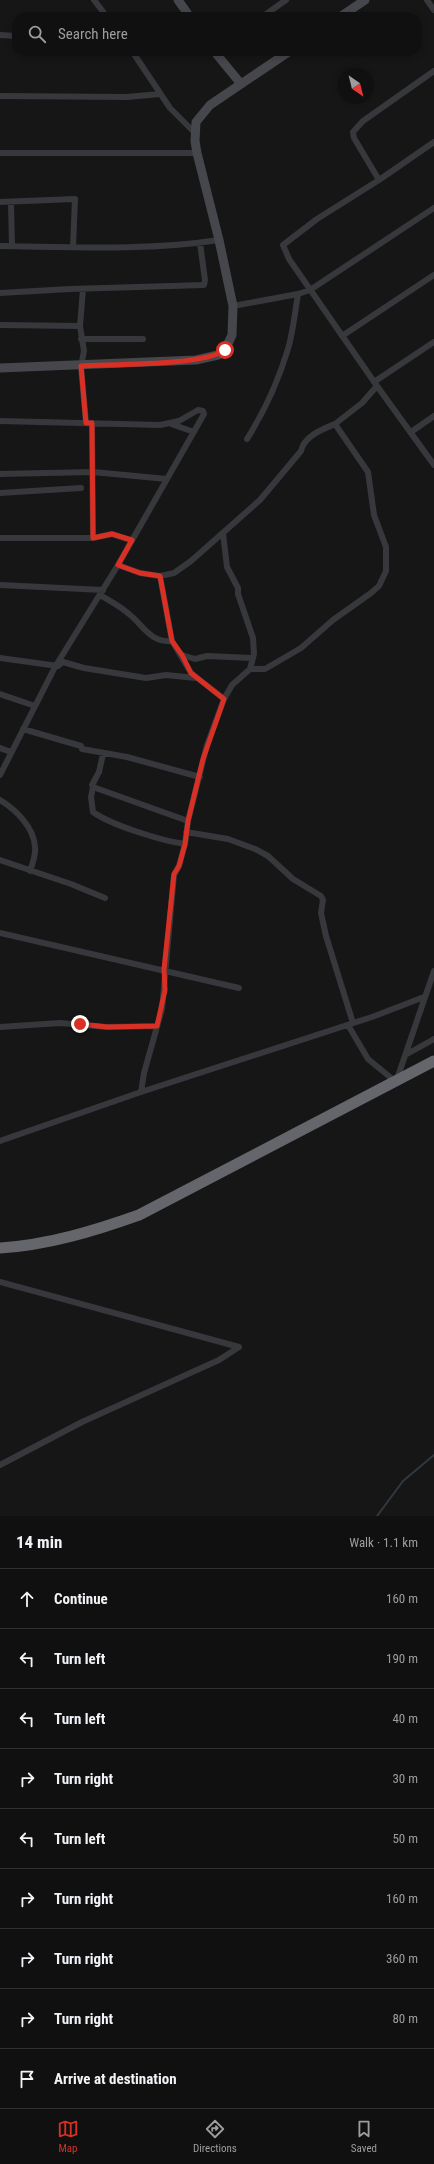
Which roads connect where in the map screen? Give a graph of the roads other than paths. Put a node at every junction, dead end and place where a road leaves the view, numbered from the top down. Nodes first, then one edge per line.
1 (94, 0) edge
2 (178, 0) edge
3 (286, 0) edge
4 (365, 0) edge
5 (427, 0) edge
6 (434, 10) edge
7 (103, 12) edge
8 (186, 12) edge
9 (269, 12) edge
10 (347, 12) edge
11 (0, 35) edge
12 (12, 36) edge
13 (135, 56) edge
14 (218, 56) edge
15 (283, 56) edge
16 (434, 71) edge
17 (241, 84) junction
18 (160, 94) junction
19 (0, 96) edge
20 (195, 133) junction
21 (434, 142) edge
22 (0, 153) edge
23 (196, 153) junction
24 (379, 180) junction
25 (0, 202) edge
26 (11, 203) junction
27 (434, 208) edge
28 (219, 240) junction
29 (200, 243) junction
30 (0, 246) edge
31 (12, 246) junction
32 (73, 247) junction
33 (434, 275) edge
34 (83, 289) junction
35 (310, 290) junction
36 (0, 293) edge
37 (298, 294) junction
38 (233, 306) junction
39 (0, 324) edge
40 (80, 326) junction
41 (342, 336) junction
42 (81, 339) junction
43 (143, 339) dead end
44 (434, 342) edge
45 (81, 366) junction
46 (0, 368) edge
47 (375, 384) junction
48 (434, 416) edge
49 (0, 421) edge
50 (89, 423) junction
51 (171, 424) junction
52 (335, 424) junction
53 (194, 432) junction
54 (411, 432) junction
55 (247, 439) dead end
56 (434, 465) edge
57 (93, 472) junction
58 (0, 474) edge
59 (167, 479) junction
60 (81, 488) dead end
61 (0, 492) edge
62 (223, 533) junction
63 (0, 538) edge
64 (93, 538) junction
65 (132, 540) junction
66 (118, 565) junction
67 (160, 576) junction
68 (0, 584) edge
69 (101, 593) junction
70 (172, 641) junction
71 (182, 655) junction
72 (0, 658) edge
73 (252, 658) junction
74 (56, 665) junction
75 (250, 669) junction
76 (196, 678) junction
77 (0, 694) edge
78 (224, 699) junction
79 (35, 706) junction
80 (23, 729) junction
81 (0, 748) edge
82 (11, 752) junction
83 (103, 754) junction
84 (0, 775) edge
85 (200, 777) junction
86 (93, 787) junction
87 (0, 800) edge
88 (188, 821) junction
89 (186, 832) junction
90 (185, 844) junction
91 (0, 860) edge
92 (30, 871) junction
93 (105, 898) dead end
94 (0, 933) edge
95 (164, 969) junction
96 (434, 971) edge
97 (239, 988) dead end
98 (424, 997) junction
99 (350, 1024) junction
100 (157, 1026) junction
101 (0, 1027) edge
102 (434, 1038) edge
103 (407, 1054) junction
104 (434, 1061) edge
105 (396, 1082) junction
106 (141, 1092) junction
107 (0, 1142) edge
108 (0, 1248) edge
109 (0, 1282) edge
110 (0, 1465) edge

1 - 7 street
2 - 8 street
3 - 9 street
4 - 10 street
5 - 6 street
11 - 12 street
13 - 18 street
14 - 17 street
15 - 17 street
16 - 24 street
17 - 20 street
18 - 19 street
18 - 20 street
20 - 23 street
21 - 24 street
22 - 23 street
23 - 28 street
24 - 35 street
25 - 26 street
26 - 31 street
26 - 32 street
27 - 35 street
28 - 29 street
28 - 38 street
29 - 32 street
29 - 34 street
30 - 31 street
31 - 32 street
33 - 41 street
34 - 36 street
34 - 40 street
35 - 37 street
35 - 41 street
37 - 38 street
37 - 55 street
38 - 45 street
39 - 40 street
40 - 42 street
41 - 47 street
42 - 43 street
42 - 45 street
44 - 47 street
45 - 46 street
45 - 50 street
47 - 52 street
47 - 54 street
48 - 54 street
49 - 50 street
50 - 51 street
50 - 57 street
51 - 53 street
51 - 53 street
52 - 62 street
52 - 75 street
53 - 59 street
54 - 56 street
57 - 58 street
57 - 59 street
57 - 64 street
59 - 65 street
60 - 61 street
62 - 67 street
62 - 73 street
63 - 64 street
64 - 65 street
65 - 66 street
66 - 67 street
66 - 69 street
67 - 70 street
68 - 69 street
69 - 70 street
69 - 74 street
70 - 71 street
71 - 73 street
71 - 76 street
72 - 74 street
73 - 75 street
74 - 76 street
74 - 79 street
75 - 78 street
76 - 78 street
77 - 79 street
78 - 85 street
79 - 80 street
80 - 82 street
80 - 83 street
81 - 82 street
82 - 84 street
83 - 85 street
83 - 86 street
85 - 88 street
86 - 88 street
86 - 90 street
87 - 92 street
88 - 89 street
89 - 90 street
89 - 99 street
90 - 95 street
91 - 92 street
92 - 93 street
94 - 95 street
95 - 97 street
95 - 100 street
96 - 98 street
98 - 99 street
98 - 103 street
99 - 105 street
99 - 106 street
100 - 101 street
100 - 106 street
102 - 103 street
103 - 105 street
104 - 105 highway
105 - 108 highway
106 - 107 street
109 - 110 street

